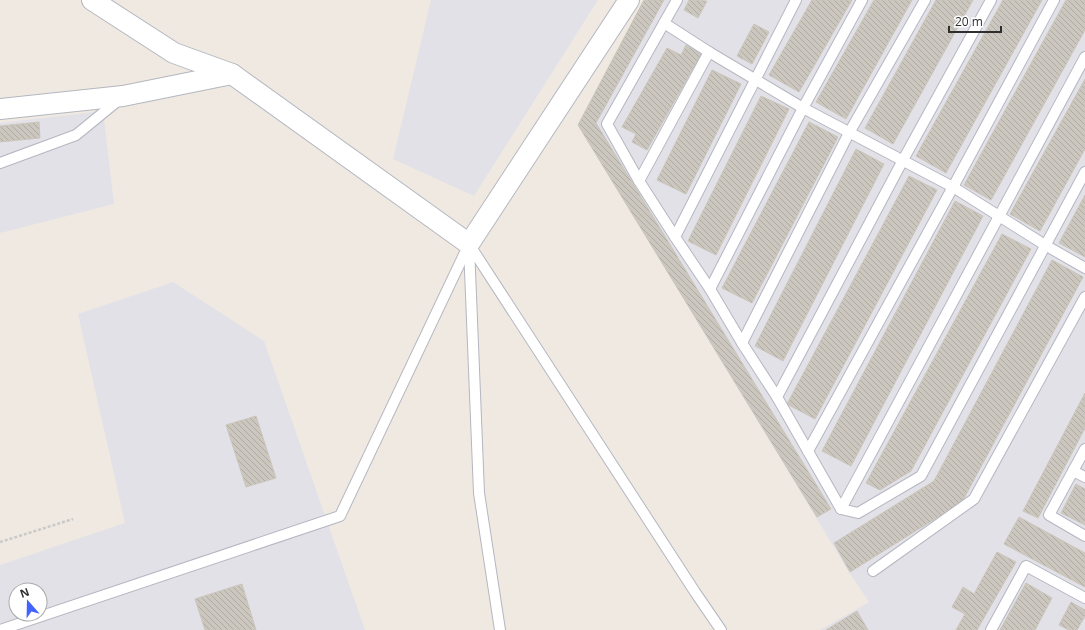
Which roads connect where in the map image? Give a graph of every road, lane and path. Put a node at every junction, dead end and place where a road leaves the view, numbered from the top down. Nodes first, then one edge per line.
1 (92, 0) edge
2 (629, 0) edge
3 (677, 0) edge
4 (796, 0) edge
5 (862, 0) edge
6 (925, 0) edge
7 (991, 0) edge
8 (1054, 0) edge
9 (664, 23) junction
10 (709, 52) junction
11 (1085, 57) edge
12 (232, 74) junction
13 (755, 80) junction
14 (123, 96) junction
15 (804, 108) junction
16 (0, 109) edge
17 (849, 133) junction
18 (903, 160) junction
19 (0, 163) edge
20 (1085, 172) edge
21 (639, 181) junction
22 (953, 187) junction
23 (998, 216) junction
24 (675, 237) junction
25 (469, 244) junction
26 (1045, 246) junction
27 (1085, 268) edge
28 (710, 289) junction
29 (1085, 297) edge
30 (742, 344) junction
31 (777, 397) junction
32 (1085, 449) edge
33 (808, 451) junction
34 (1073, 471) junction
35 (1085, 477) edge
36 (841, 509) junction
37 (73, 519) dead end
38 (1085, 536) edge
39 (0, 542) edge
40 (873, 571) dead end
41 (1085, 598) edge
42 (0, 630) edge
43 (500, 630) edge
44 (721, 630) edge
45 (991, 630) edge

1 - 12 street
2 - 25 street
3 - 9 lane
4 - 13 lane
5 - 15 lane
6 - 17 lane
7 - 18 lane
8 - 22 lane
9 - 10 lane
9 - 21 lane
10 - 13 lane
10 - 21 lane
11 - 23 lane
12 - 14 street
12 - 25 street
13 - 15 lane
13 - 24 lane
14 - 16 street
14 - 19 lane
15 - 17 lane
15 - 28 lane
17 - 18 lane
17 - 30 lane
18 - 22 lane
18 - 31 lane
20 - 26 lane
21 - 24 lane
22 - 23 lane
22 - 33 lane
23 - 26 lane
23 - 36 lane
24 - 28 lane
25 - 42 lane
25 - 43 lane
25 - 44 lane
26 - 27 lane
26 - 36 lane
28 - 30 lane
29 - 40 lane
30 - 31 lane
31 - 33 lane
32 - 34 lane
33 - 36 lane
34 - 35 lane
34 - 38 lane
37 - 39 path
41 - 45 lane

